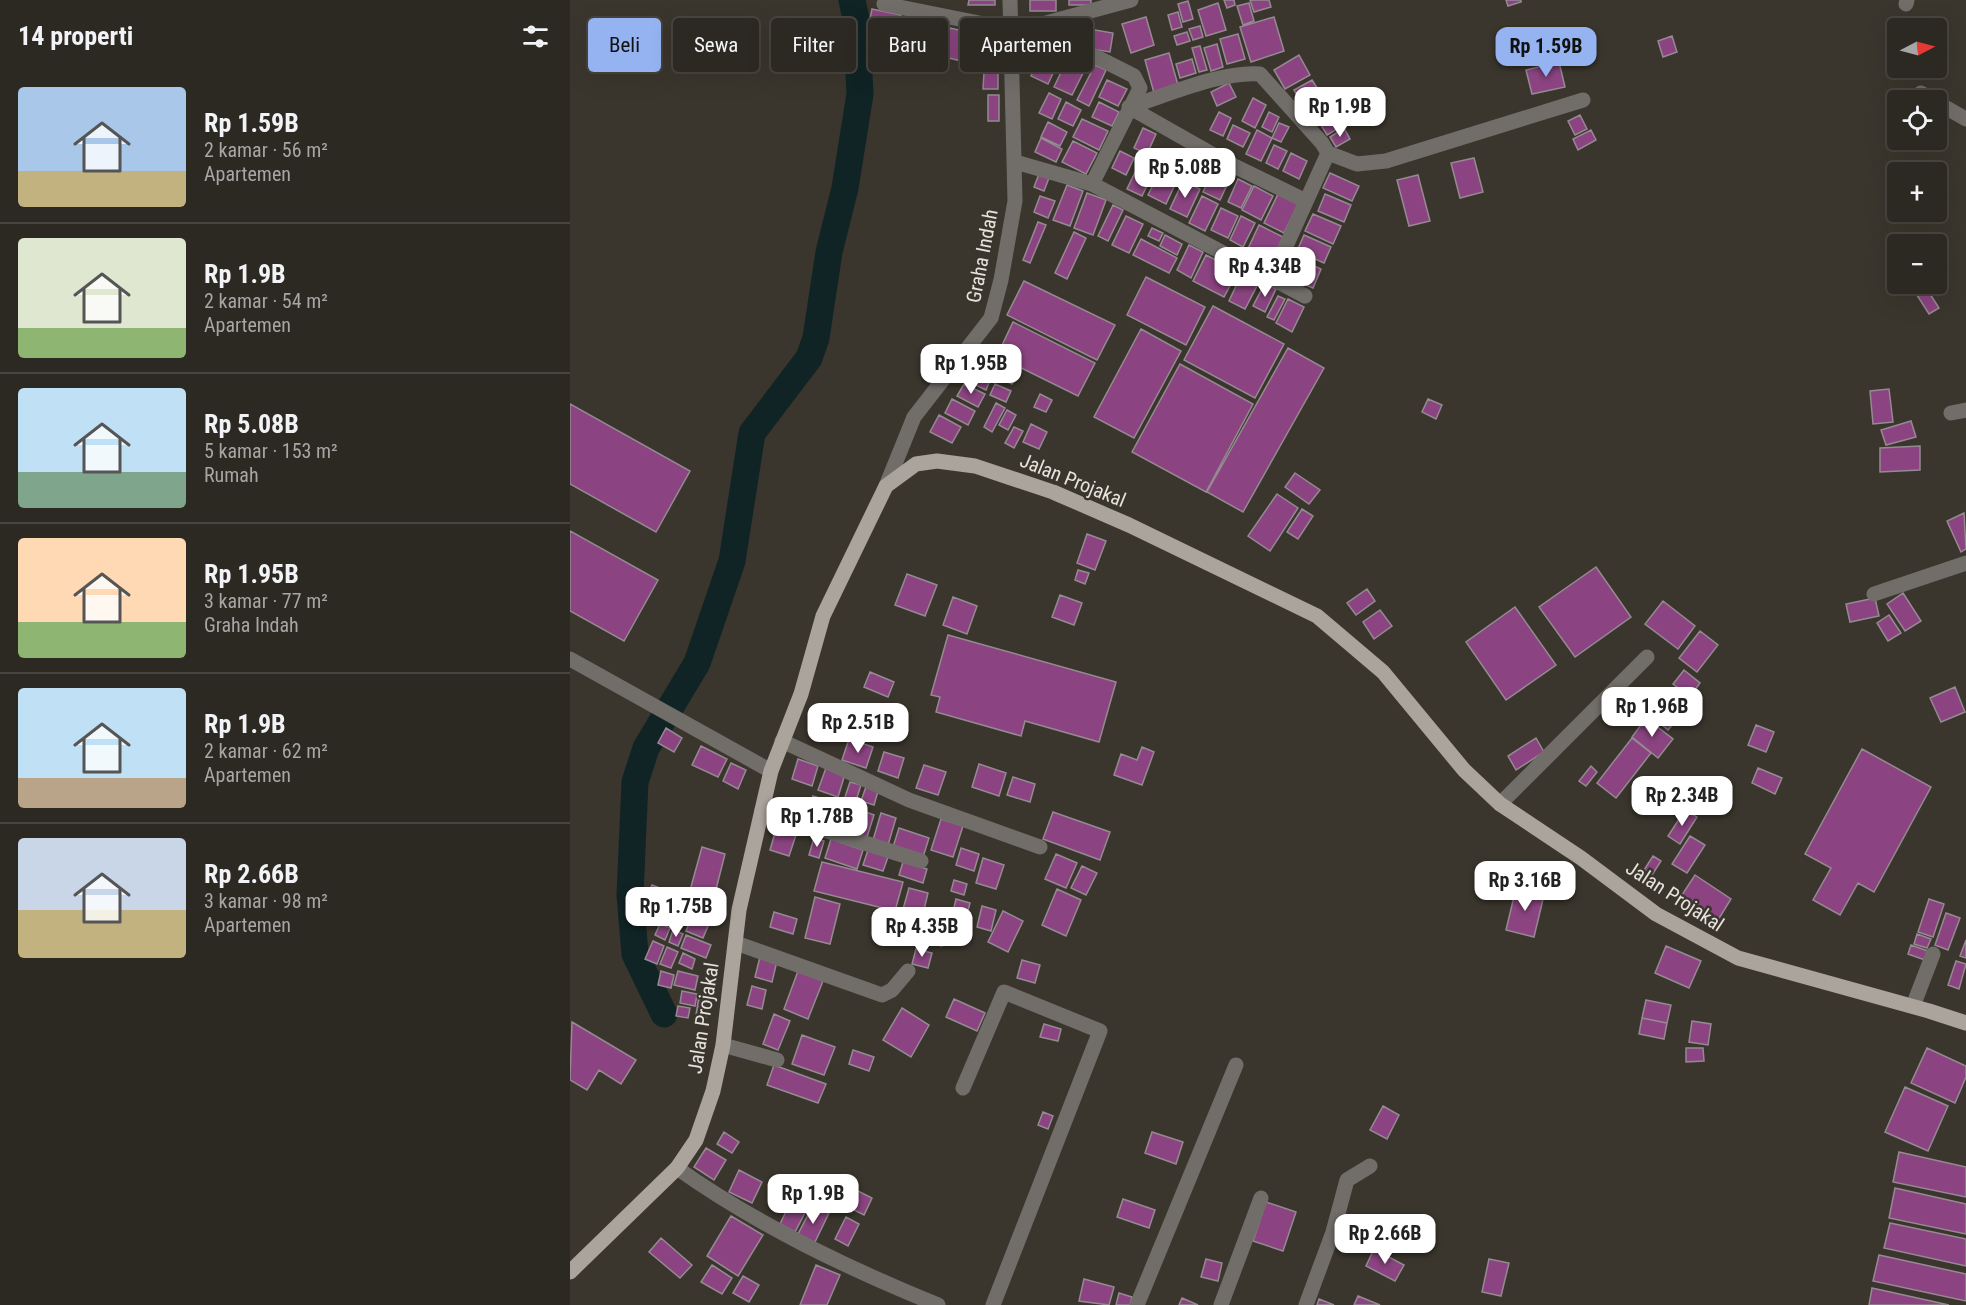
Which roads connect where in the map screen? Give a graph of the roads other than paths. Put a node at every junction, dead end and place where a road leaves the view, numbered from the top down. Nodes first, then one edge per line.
1 (1010, 0) edge
2 (1131, 0) edge
3 (884, 4) dead end
4 (1100, 4) edge
5 (1010, 18) edge
6 (1060, 18) edge
7 (960, 19) edge
8 (1093, 56) edge
9 (1012, 72) edge
10 (1582, 100) dead end
11 (1129, 107) junction
12 (1947, 108) edge
13 (1966, 119) edge
14 (1328, 153) junction
15 (1015, 162) junction
16 (1092, 184) junction
17 (1306, 201) junction
18 (1272, 277) junction
19 (1305, 296) dead end
20 (886, 486) junction
21 (1966, 563) edge
22 (1874, 594) dead end
23 (1647, 657) dead end
24 (570, 659) edge
25 (782, 741) junction
26 (771, 771) junction
27 (1500, 804) junction
28 (762, 810) junction
29 (1040, 847) dead end
30 (921, 861) dead end
31 (736, 943) junction
32 (1933, 954) dead end
33 (908, 970) dead end
34 (1913, 1006) junction
35 (1966, 1023) edge
36 (723, 1045) junction
37 (777, 1060) dead end
38 (1236, 1065) dead end
39 (963, 1088) dead end
40 (1370, 1166) dead end
41 (677, 1168) junction
42 (1261, 1198) dead end
43 (570, 1272) edge
44 (938, 1305) edge
45 (993, 1305) edge
46 (1137, 1305) edge
47 (1221, 1305) edge
48 (1306, 1305) edge

1 - 5 street, Graha Indah
2 - 4 street
3 - 7 street
4 - 6 street
8 - 11 street
9 - 15 street, Graha Indah
10 - 14 street
11 - 14 street
11 - 16 street
11 - 17 street
12 - 13 street
14 - 17 street
15 - 16 street
15 - 20 street, Graha Indah
16 - 18 street
17 - 18 street
18 - 19 street
20 - 25 main road, Jalan Projakal
20 - 27 main road, Jalan Projakal
21 - 22 street
23 - 27 street
24 - 26 street
25 - 26 main road, Jalan Projakal
25 - 29 street
26 - 28 main road, Jalan Projakal
27 - 34 main road, Jalan Projakal
28 - 30 street
28 - 31 main road, Jalan Projakal
31 - 33 street
31 - 36 main road, Jalan Projakal
32 - 34 street
34 - 35 main road, Jalan Projakal
36 - 37 street
36 - 41 main road, Jalan Projakal
38 - 46 street
39 - 45 street
40 - 48 street
41 - 43 main road, Jalan Projakal
41 - 44 street
42 - 47 street

